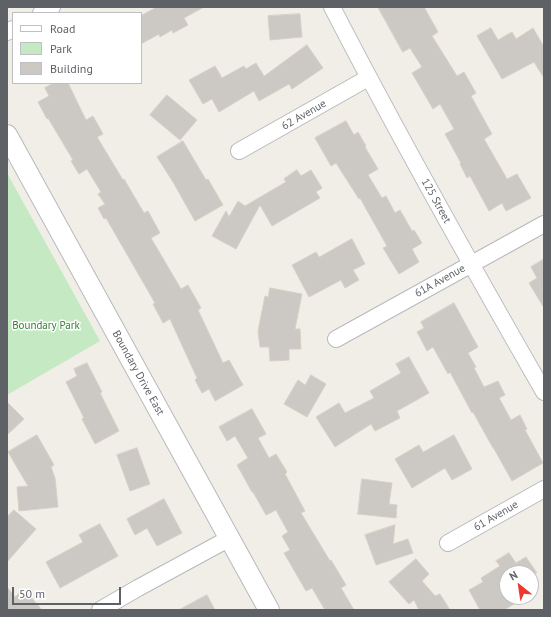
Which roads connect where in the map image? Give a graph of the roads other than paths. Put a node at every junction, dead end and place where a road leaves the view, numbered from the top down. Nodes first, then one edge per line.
1 (52, 7) edge
2 (332, 7) edge
3 (43, 12) edge
4 (368, 78) junction
5 (7, 135) edge
6 (239, 152) dead end
7 (544, 224) edge
8 (471, 264) junction
9 (336, 339) dead end
10 (544, 392) edge
11 (544, 489) edge
12 (230, 538) junction
13 (448, 543) dead end
14 (100, 610) edge
15 (269, 610) edge

1 - 3 street
2 - 4 street, 125 Street
4 - 6 street, 62 Avenue
4 - 8 street, 125 Street
5 - 12 street, Boundary Drive East
7 - 8 street, 61A Avenue
8 - 9 street, 61A Avenue
8 - 10 street, 125 Street
11 - 13 street, 61 Avenue
12 - 14 street
12 - 15 street, Boundary Drive East

